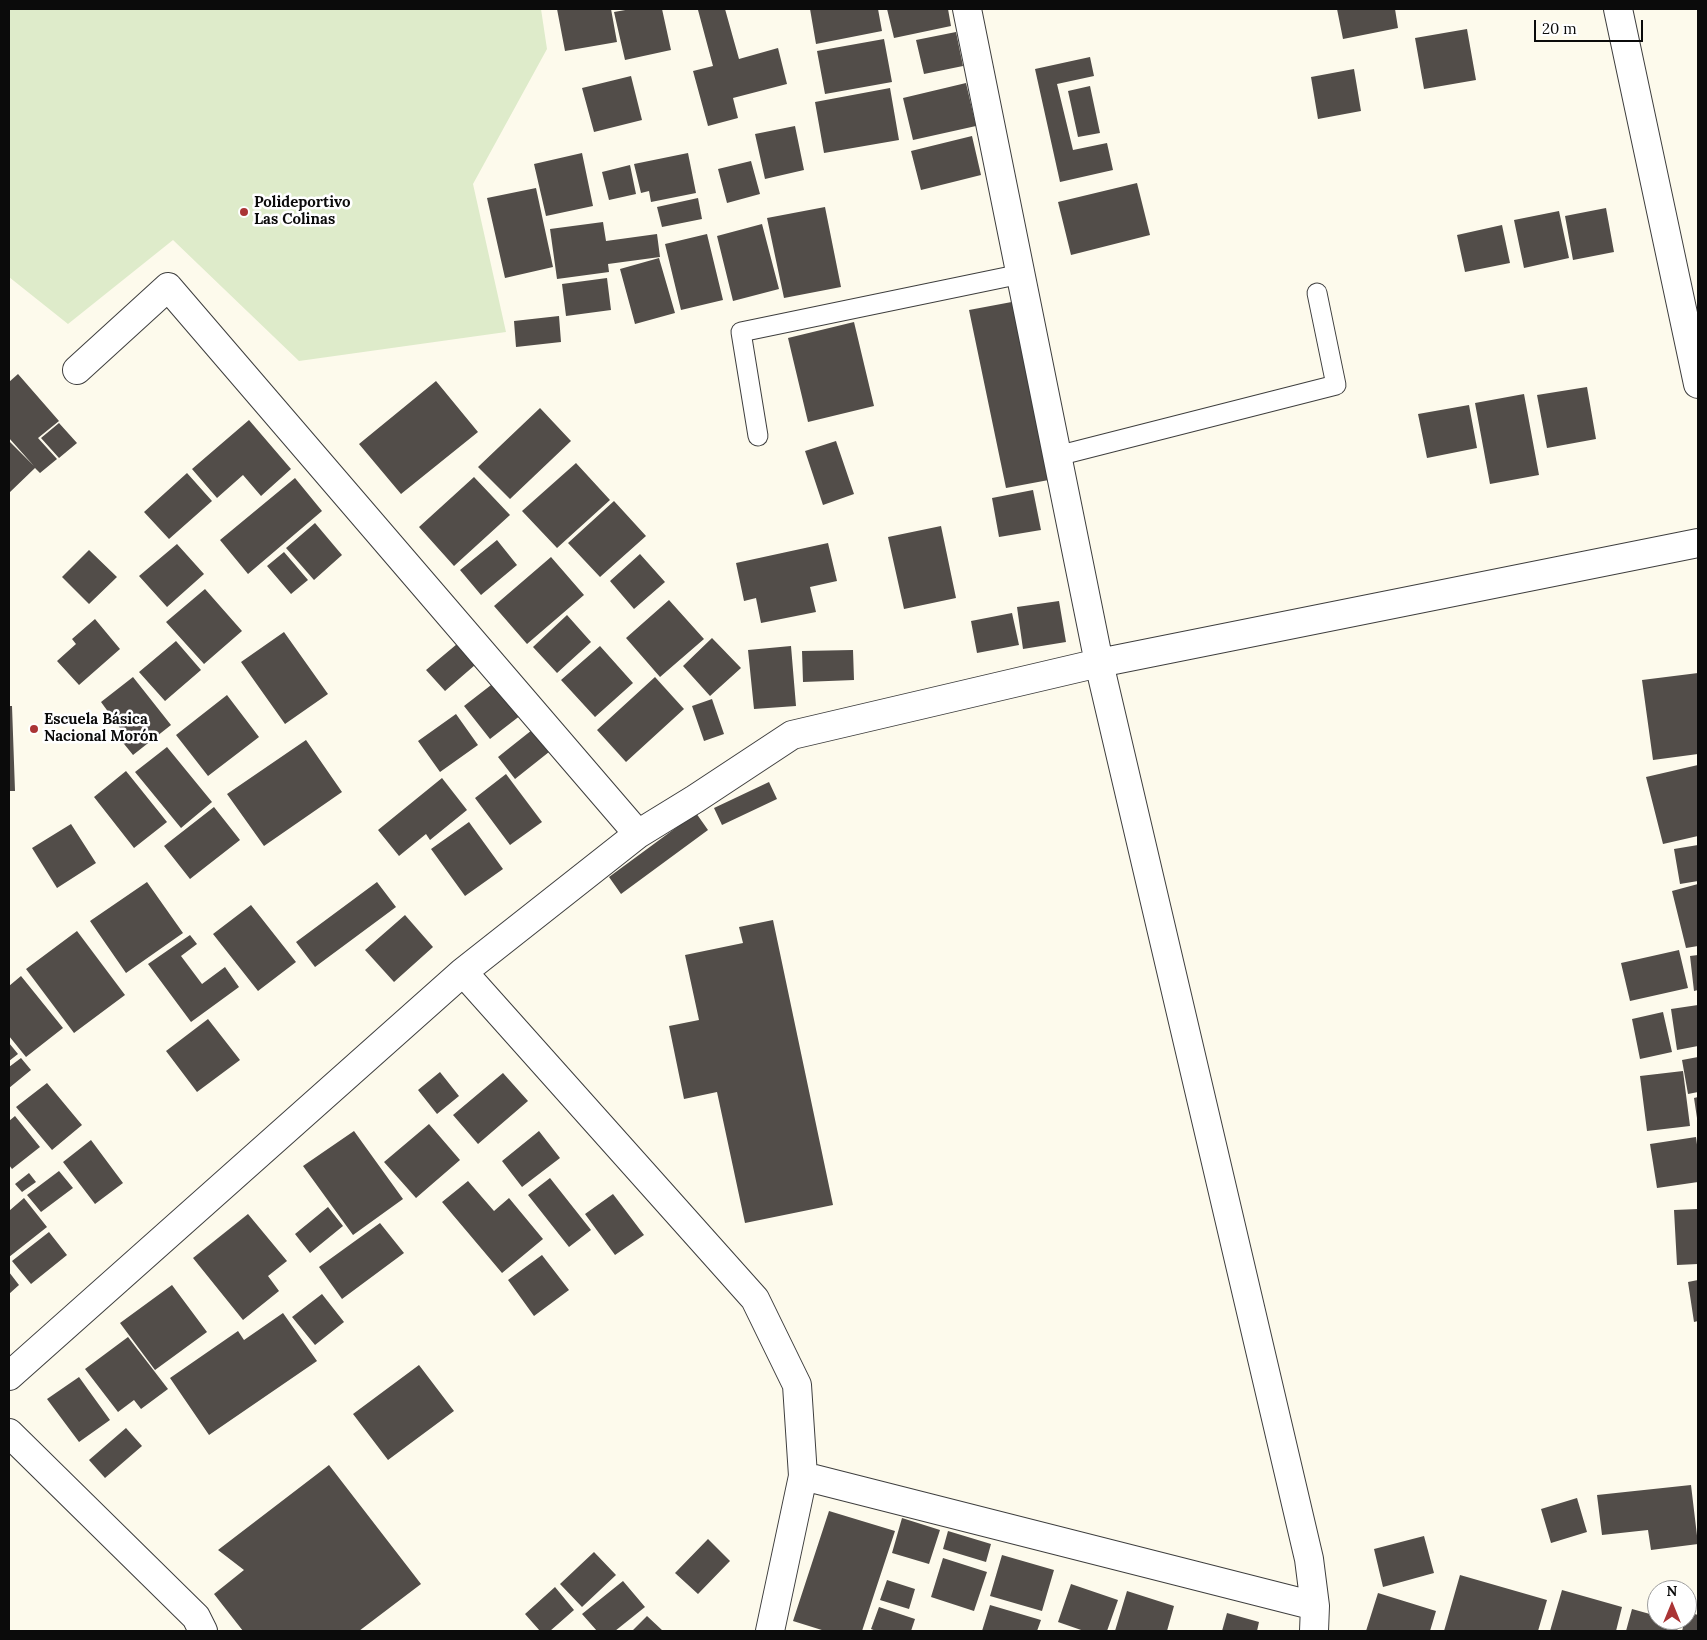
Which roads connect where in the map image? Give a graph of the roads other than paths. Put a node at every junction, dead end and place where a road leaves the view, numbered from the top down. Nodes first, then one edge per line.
1 (968, 9) edge
2 (1618, 9) edge
3 (1021, 274) junction
4 (1316, 293) dead end
5 (77, 370) dead end
6 (1698, 384) edge
7 (758, 436) dead end
8 (1057, 456) junction
9 (1698, 543) edge
10 (1099, 663) junction
11 (638, 834) junction
12 (463, 972) junction
13 (9, 1376) edge
14 (9, 1433) edge
15 (803, 1476) junction
16 (1314, 1619) edge
17 (203, 1631) edge
18 (770, 1631) edge

1 - 3 street
2 - 6 street
3 - 7 lane
3 - 8 street
4 - 8 lane
5 - 11 street
8 - 10 street
9 - 10 street
10 - 11 street
10 - 16 street
11 - 12 street
12 - 13 street
12 - 15 street
14 - 17 street
15 - 16 street
15 - 18 street

